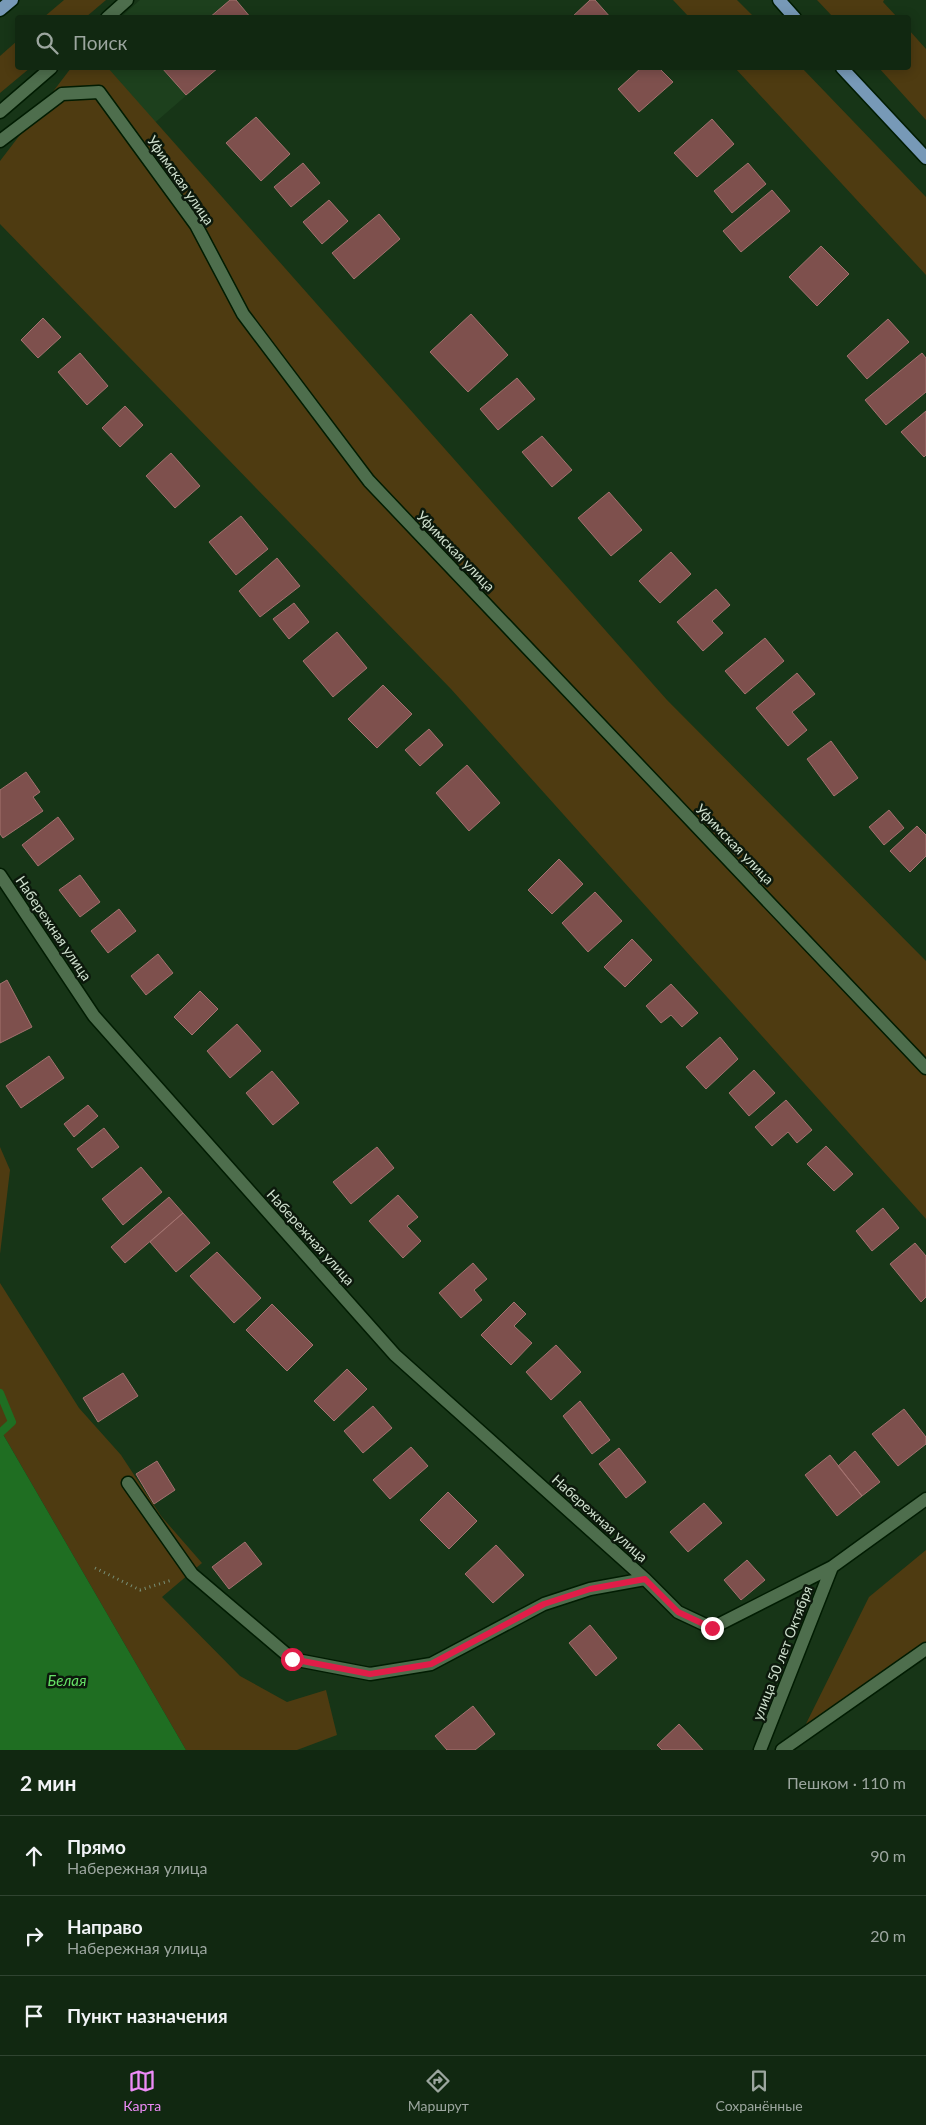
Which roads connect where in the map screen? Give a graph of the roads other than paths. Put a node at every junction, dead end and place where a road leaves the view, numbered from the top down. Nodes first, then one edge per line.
1 (12, 0) edge
2 (127, 0) edge
3 (779, 0) edge
4 (0, 10) edge
5 (110, 15) edge
6 (792, 15) edge
7 (49, 70) edge
8 (844, 70) edge
9 (0, 112) edge
10 (0, 141) edge
11 (926, 158) edge
12 (0, 874) edge
13 (926, 1068) edge
14 (128, 1483) dead end
15 (926, 1499) edge
16 (832, 1567) junction
17 (645, 1579) junction
18 (712, 1628) joint
19 (926, 1649) edge
20 (760, 1750) edge
21 (782, 1750) edge

1 - 4 main road
2 - 5 street
3 - 6 main road
7 - 9 street
8 - 11 main road
10 - 13 street, Уфимская улица
12 - 17 street, Набережная улица
14 - 17 street, Набережная улица
15 - 16 street, улица 50 лет Октября
16 - 18 street, улица 50 лет Октября
16 - 20 street, улица 50 лет Октября
17 - 18 street, Набережная улица
19 - 21 street

